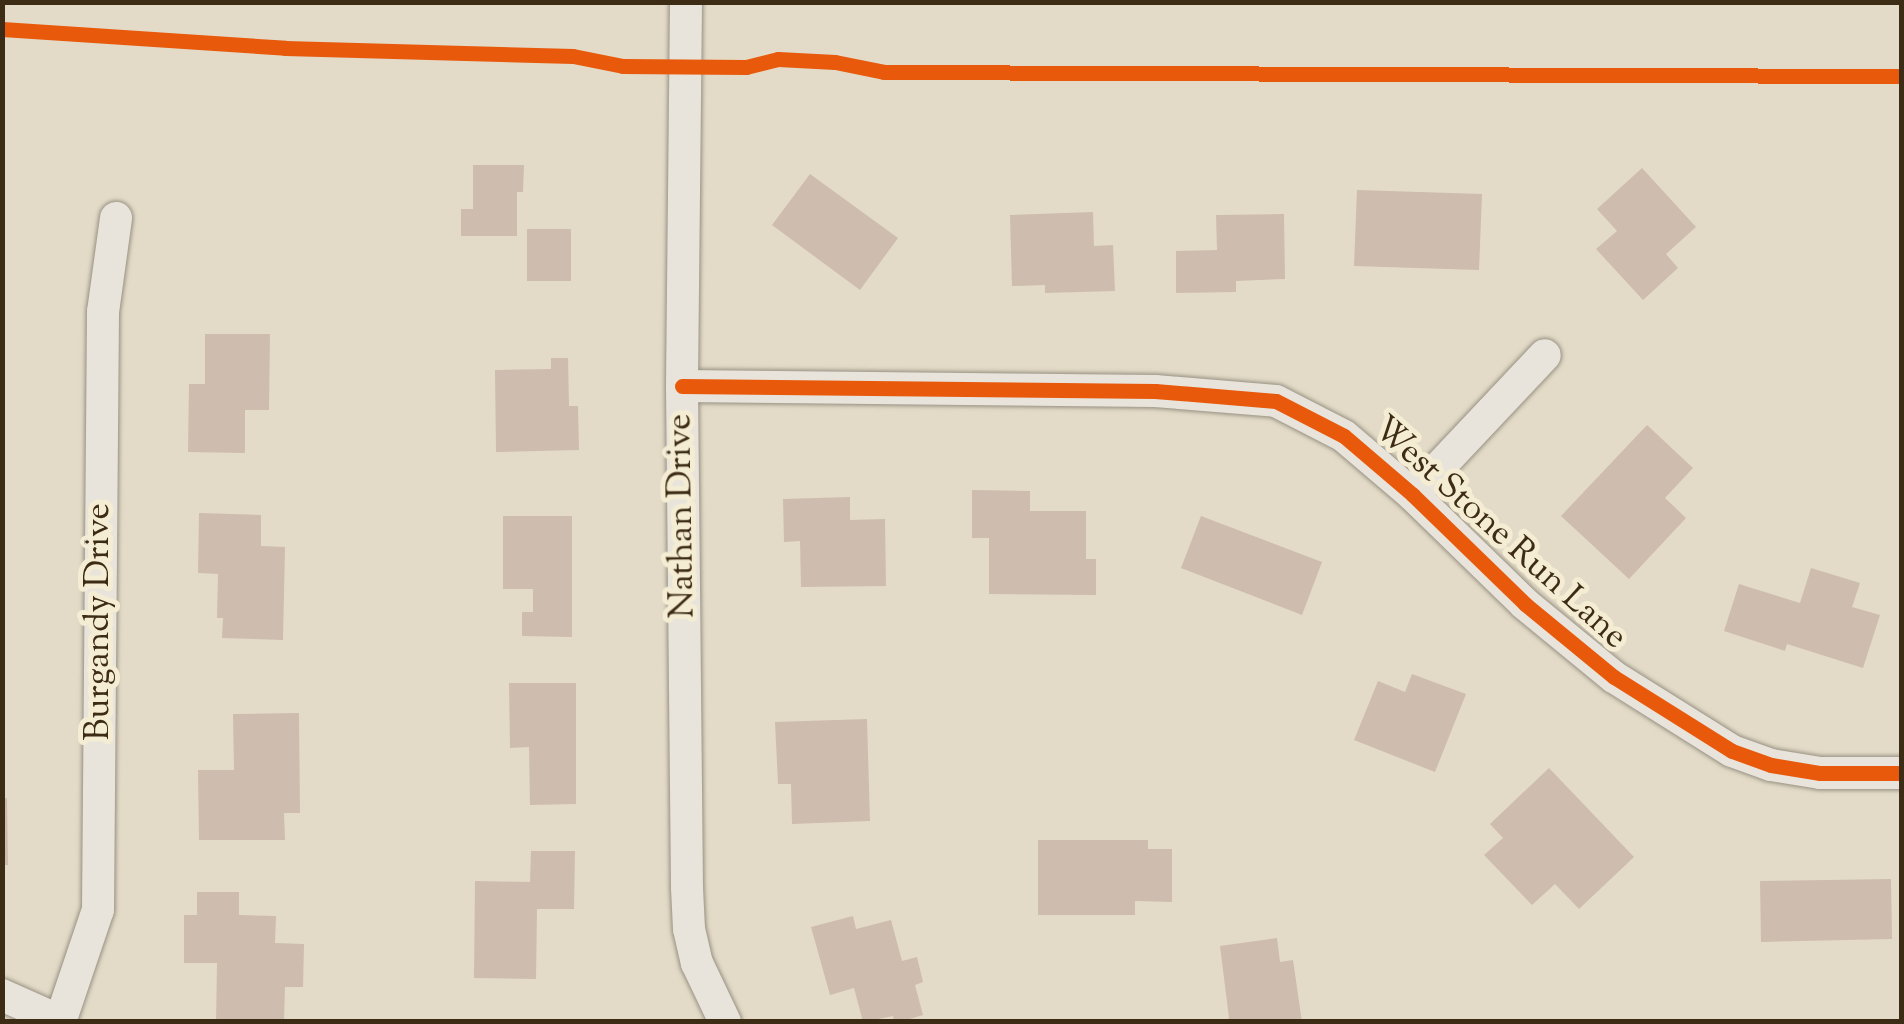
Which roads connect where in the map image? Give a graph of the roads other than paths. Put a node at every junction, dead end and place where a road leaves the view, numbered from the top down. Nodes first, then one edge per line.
1 (686, 2) edge
2 (116, 218) dead end
3 (1545, 354) dead end
4 (682, 386) junction
5 (1413, 495) junction
6 (1902, 773) edge
7 (2, 995) edge
8 (60, 1021) edge
9 (726, 1022) edge

1 - 4 street, Nathan Drive
2 - 8 street, Burgandy Drive
3 - 5 street
4 - 5 street, West Stone Run Lane
4 - 9 street, Nathan Drive
5 - 6 street, West Stone Run Lane
7 - 8 street

